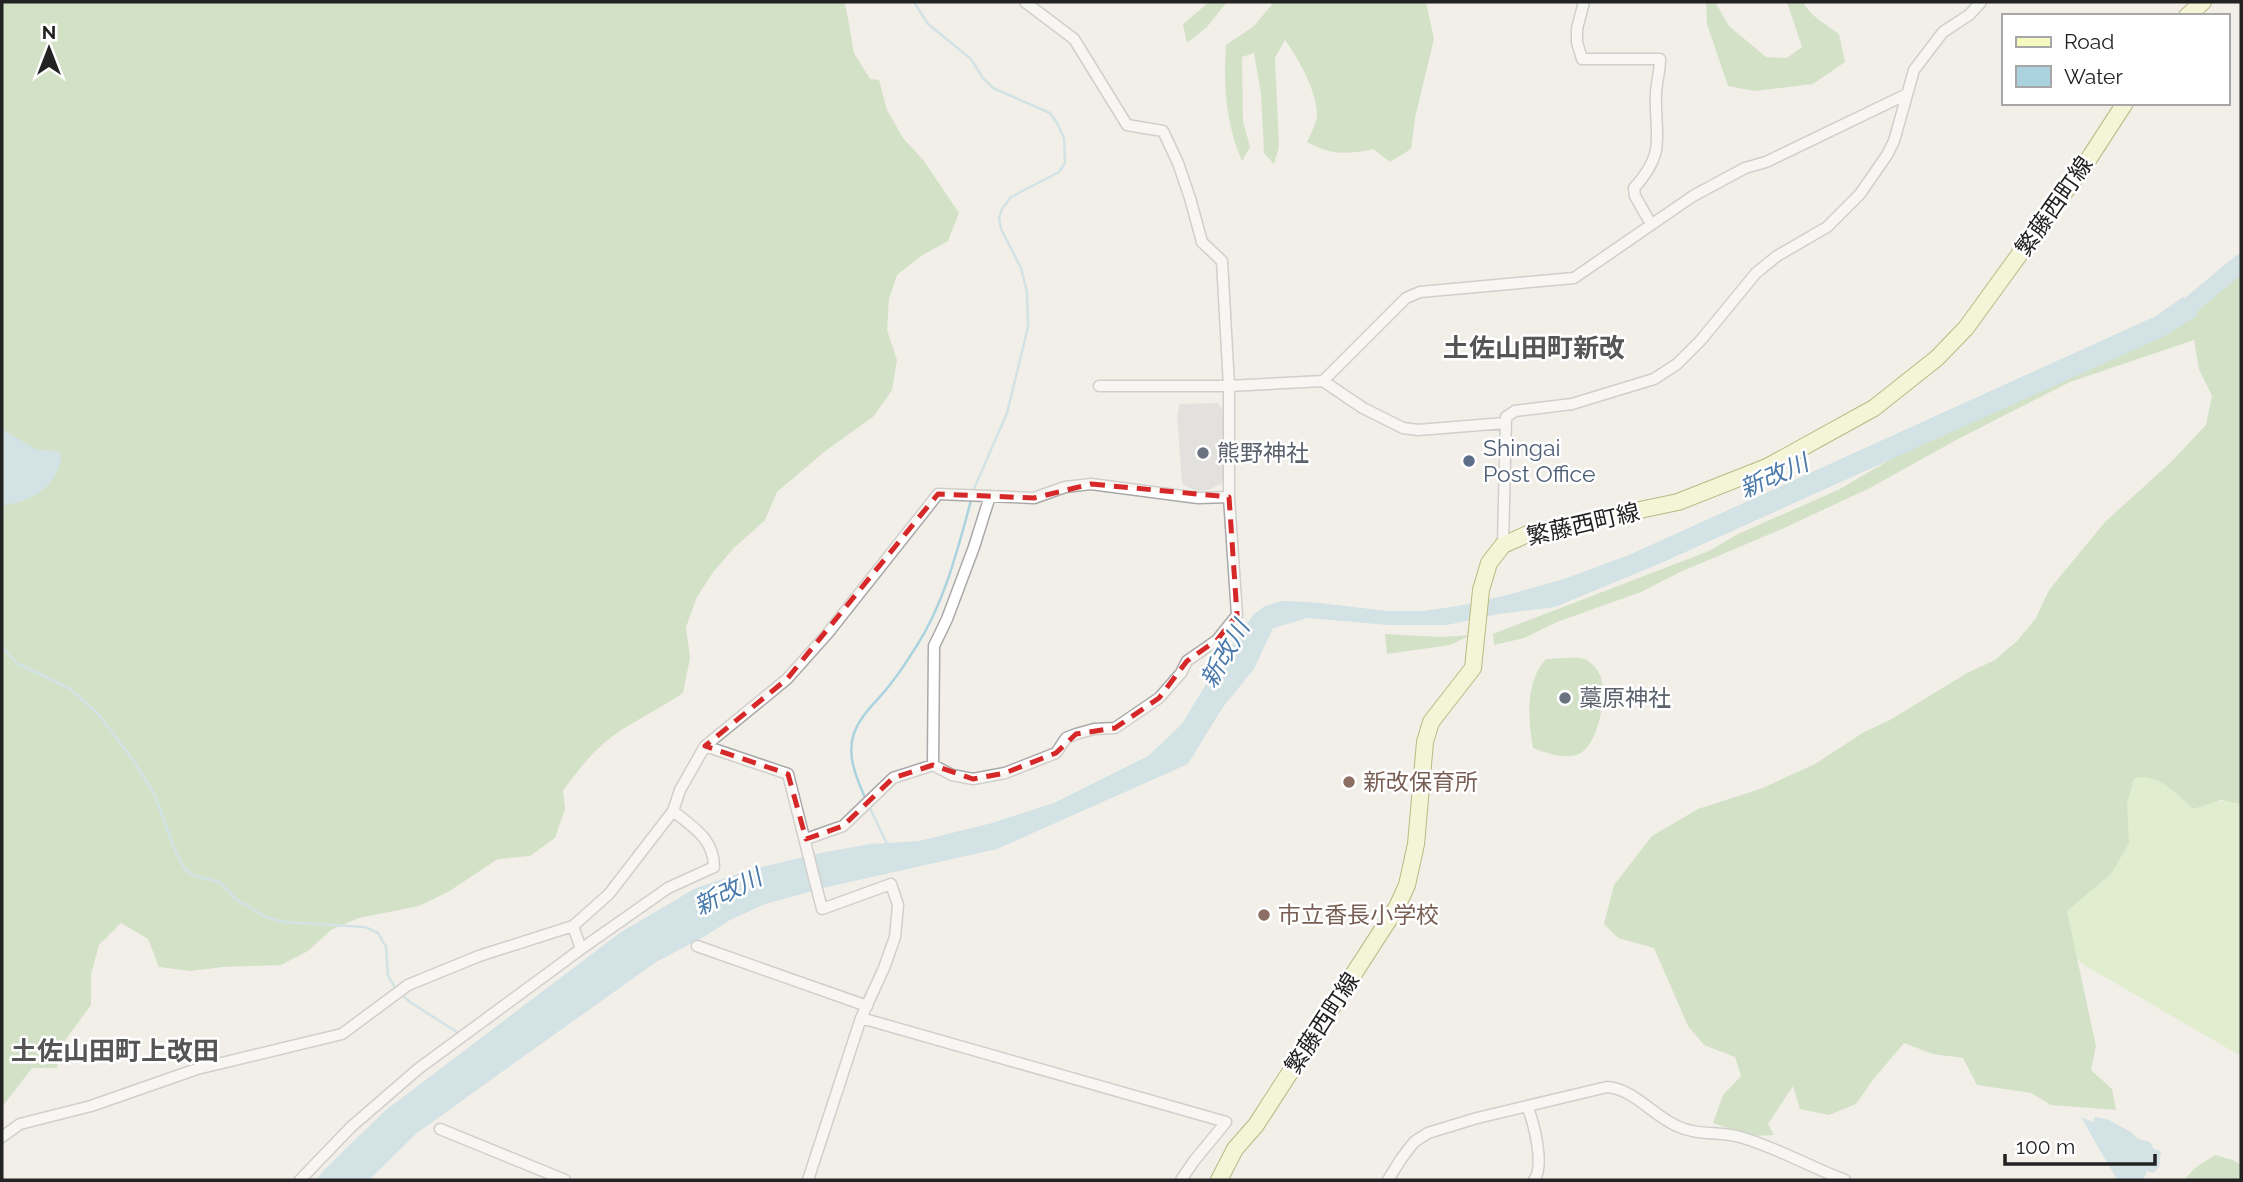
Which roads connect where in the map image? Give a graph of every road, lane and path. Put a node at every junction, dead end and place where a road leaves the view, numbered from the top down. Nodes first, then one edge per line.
1 (1025, 2) edge
2 (1584, 2) edge
3 (1981, 2) edge
4 (1907, 94) junction
5 (2124, 105) edge
6 (1651, 224) junction
7 (1322, 382) junction
8 (1099, 386) dead end
9 (1229, 386) junction
10 (1505, 423) junction
11 (990, 496) junction
12 (1229, 497) junction
13 (1503, 545) junction
14 (705, 746) junction
15 (933, 765) junction
16 (673, 811) junction
17 (806, 839) junction
18 (573, 926) junction
19 (697, 946) dead end
20 (581, 949) junction
21 (867, 1006) junction
22 (861, 1018) junction
23 (1527, 1106) junction
24 (440, 1129) dead end
25 (2, 1137) edge
26 (300, 1180) edge
27 (565, 1180) edge
28 (808, 1180) edge
29 (1181, 1180) edge
30 (1219, 1180) edge
31 (1388, 1180) edge
32 (1534, 1180) edge
33 (1845, 1180) edge

1 - 9 street
2 - 6 street
3 - 4 street
4 - 6 street
4 - 10 street
5 - 13 main road, 繁藤西町線
6 - 7 street
7 - 9 street
7 - 10 street
8 - 9 street
9 - 12 street
10 - 13 street
11 - 12 street
11 - 14 street
11 - 15 street
12 - 15 street
13 - 30 main road, 繁藤西町線
14 - 16 street
14 - 17 street
15 - 17 street
16 - 18 street
16 - 20 street
17 - 21 street
18 - 20 street
18 - 25 street
19 - 21 street
20 - 26 street
21 - 22 street
22 - 28 street
22 - 29 street
23 - 31 street
23 - 32 street
23 - 33 street
24 - 27 street

